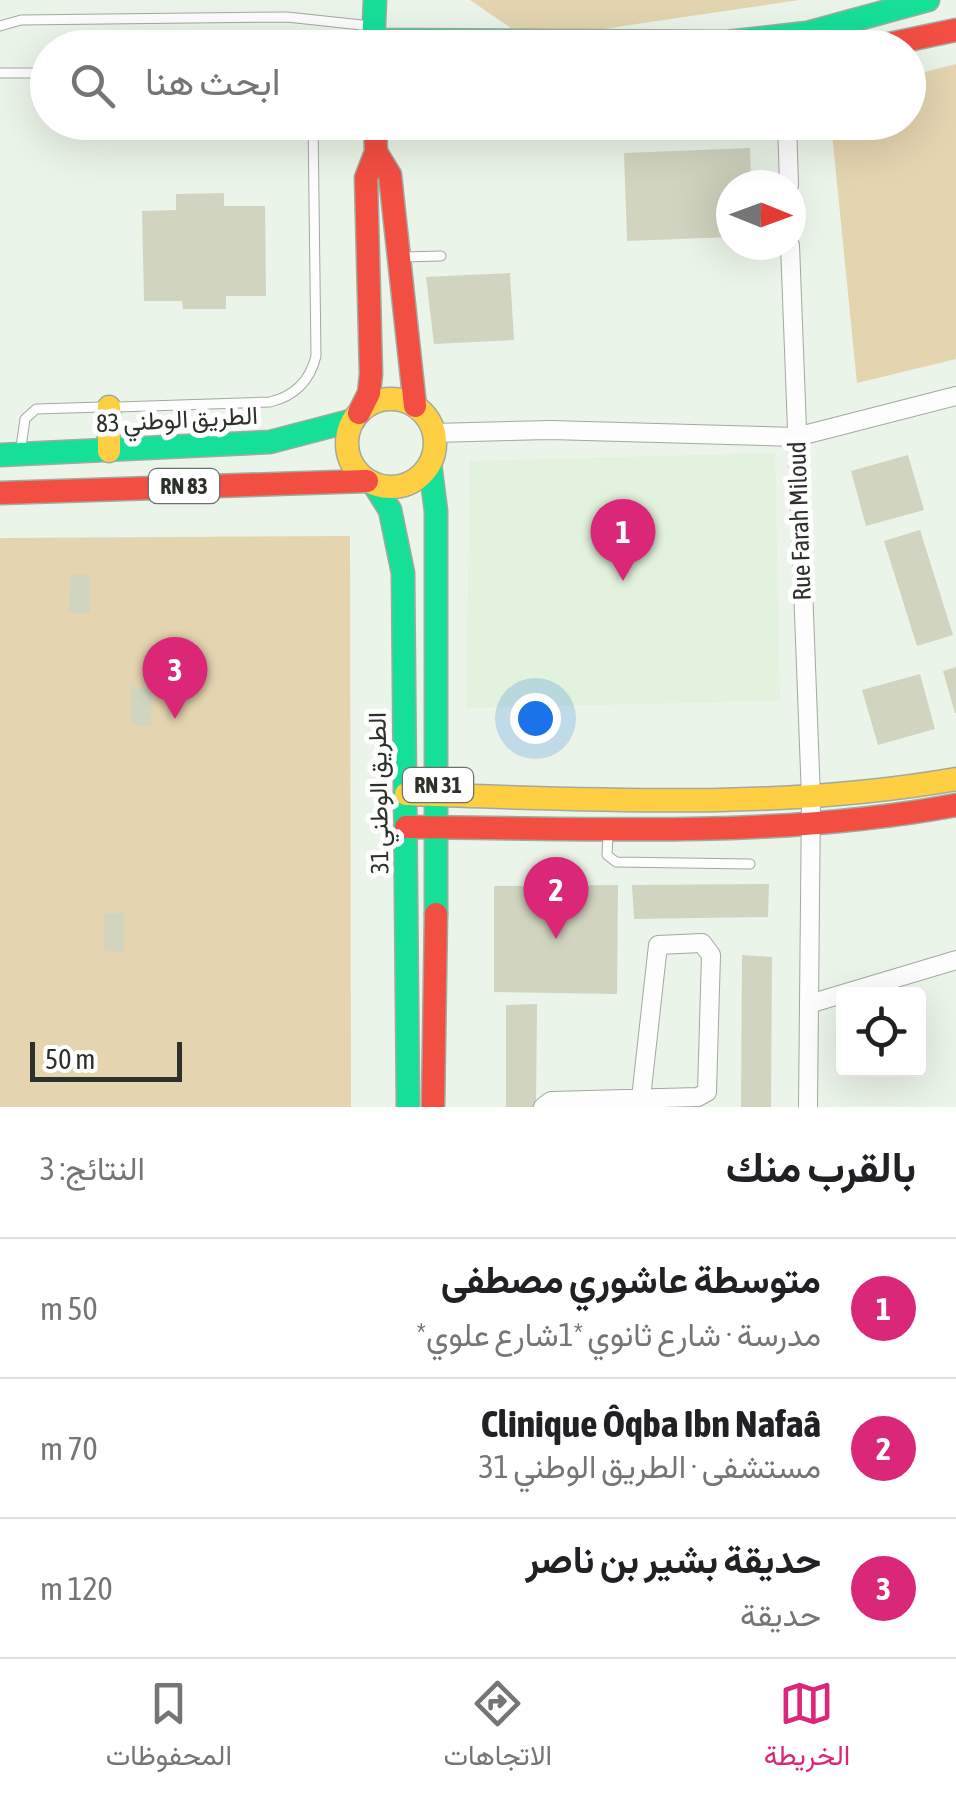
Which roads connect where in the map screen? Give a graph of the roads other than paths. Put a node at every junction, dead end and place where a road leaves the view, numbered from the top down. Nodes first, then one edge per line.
1 (928, 0) edge
2 (0, 26) edge
3 (374, 26) edge
4 (444, 30) edge
5 (826, 30) edge
6 (956, 30) edge
7 (926, 36) edge
8 (0, 73) edge
9 (30, 73) edge
10 (313, 140) edge
11 (376, 140) edge
12 (788, 140) edge
13 (376, 152) junction
14 (789, 170) edge
15 (441, 256) dead end
16 (397, 258) junction
17 (790, 260) edge
18 (956, 396) edge
19 (415, 406) junction
20 (109, 407) junction
21 (356, 417) junction
22 (434, 433) junction
23 (796, 437) junction
24 (109, 451) junction
25 (10, 455) edge
26 (430, 464) junction
27 (370, 482) junction
28 (0, 492) edge
29 (956, 779) edge
30 (406, 794) junction
31 (438, 795) junction
32 (811, 798) junction
33 (956, 805) edge
34 (810, 826) junction
35 (406, 827) junction
36 (436, 827) junction
37 (608, 827) junction
38 (750, 864) dead end
39 (956, 960) edge
40 (810, 1004) junction
41 (641, 1098) junction
42 (408, 1107) edge
43 (433, 1107) edge
44 (543, 1107) edge
45 (808, 1107) edge

1 - 5 main road
2 - 3 lane
3 - 4 main road
6 - 7 main road
8 - 9 lane
10 - 20 lane
11 - 13 main road
12 - 14 street
13 - 16 main road
13 - 21 main road
15 - 16 lane
16 - 19 main road
17 - 23 street, Rue Farah Miloud
18 - 23 street
19 - 21 main road
19 - 22 main road
20 - 24 main road
20 - 25 lane
21 - 24 main road, الطريق الوطني 83 / RN 83
21 - 27 main road
22 - 23 street
22 - 26 main road
23 - 32 street, Rue Farah Miloud
24 - 25 main road, الطريق الوطني 83 / RN 83
26 - 27 main road
26 - 31 main road, RN 31
27 - 28 main road, RN 83
27 - 30 main road, الطريق الوطني 31
29 - 32 main road
30 - 31 main road
30 - 35 main road, الطريق الوطني 31
31 - 32 main road
31 - 36 main road, RN 31
32 - 34 street, Rue Farah Miloud
33 - 34 main road
34 - 37 main road
34 - 40 street, Rue Farah Miloud
35 - 36 main road
35 - 42 main road, الطريق الوطني 31
36 - 37 main road
36 - 43 main road, RN 31
37 - 38 lane
39 - 40 street
40 - 45 street, Rue Farah Miloud
41 - 41 street
41 - 44 street

